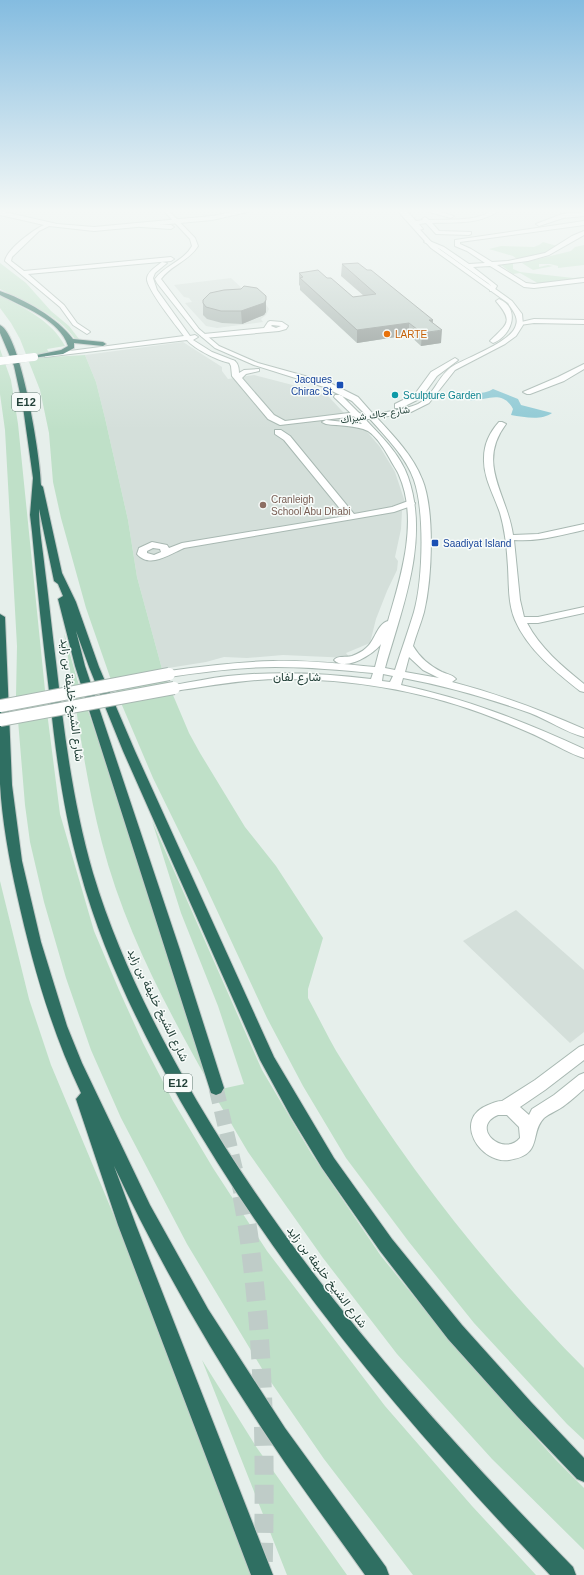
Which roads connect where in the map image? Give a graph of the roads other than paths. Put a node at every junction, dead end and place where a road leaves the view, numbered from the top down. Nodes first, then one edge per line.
1 (34, 282) edge
2 (150, 282) edge
3 (159, 282) edge
4 (472, 282) edge
5 (481, 282) edge
6 (491, 282) edge
7 (520, 282) edge
8 (563, 282) edge
9 (492, 290) junction
10 (0, 293) edge
11 (519, 319) junction
12 (584, 322) edge
13 (0, 327) edge
14 (271, 327) dead end
15 (175, 328) junction
16 (87, 332) dead end
17 (195, 337) junction
18 (164, 339) junction
19 (69, 340) junction
20 (103, 344) joint
21 (34, 357) junction
22 (0, 361) edge
23 (232, 362) junction
24 (584, 366) edge
25 (257, 370) junction
26 (570, 374) junction
27 (238, 377) junction
28 (584, 378) edge
29 (527, 392) dead end
30 (395, 413) junction
31 (365, 415) junction
32 (326, 422) junction
33 (502, 424) dead end
34 (272, 425) junction
35 (287, 428) junction
36 (385, 431) junction
37 (374, 432) junction
38 (404, 454) junction
39 (38, 480) junction
40 (411, 503) junction
41 (390, 510) junction
42 (412, 515) junction
43 (352, 517) junction
44 (584, 527) edge
45 (510, 537) junction
46 (163, 549) dead end
47 (58, 574) junction
48 (584, 610) edge
49 (0, 617) edge
50 (520, 620) junction
51 (392, 621) junction
52 (408, 647) junction
53 (303, 663) junction
54 (378, 676) junction
55 (397, 679) junction
56 (584, 689) edge
57 (487, 695) junction
58 (516, 704) junction
59 (0, 706) edge
60 (0, 720) edge
61 (584, 733) edge
62 (584, 754) edge
63 (584, 1051) edge
64 (74, 1063) junction
65 (584, 1080) edge
66 (216, 1088) tunnel mouth
67 (505, 1108) junction
68 (529, 1130) junction
69 (584, 1472) edge
70 (262, 1575) edge
71 (378, 1575) edge
72 (565, 1575) edge

1 - 16 street
2 - 15 street
3 - 17 street
4 - 31 street
5 - 9 street
6 - 9 street
7 - 8 street
9 - 11 street
10 - 19 highway
11 - 12 street
11 - 30 street, شارع جاك شيراك
13 - 39 highway, شارع الشيخ خليفة بن زايد / E12
14 - 17 street
15 - 17 street
15 - 18 street
17 - 18 street
17 - 23 street
17 - 31 street
18 - 20 street
18 - 21 street
19 - 20 highway
19 - 21 highway
21 - 22 street, bridge
23 - 25 street
23 - 27 street
24 - 26 street
25 - 27 street
25 - 31 street
26 - 28 street
26 - 29 street
27 - 34 street
30 - 31 street, شارع جاك شيراك
30 - 36 street
31 - 32 street, شارع جاك شيراك
31 - 35 street, شارع جاك شيراك
31 - 36 street
31 - 37 street
31 - 38 street
32 - 35 street, شارع جاك شيراك
32 - 37 street
33 - 45 street
34 - 35 street
34 - 35 street
35 - 43 street
36 - 38 street
37 - 40 street
38 - 52 street
39 - 47 highway
39 - 72 highway, شارع الشيخ خليفة بن زايد / E12
40 - 41 street
40 - 42 street
41 - 42 street
41 - 43 street
42 - 51 street
43 - 46 street
44 - 45 street
45 - 50 street
47 - 66 highway
47 - 69 highway
48 - 50 street
49 - 64 highway
50 - 56 street
51 - 53 street
51 - 54 street
52 - 55 street
52 - 57 street
53 - 54 street, شارع لفان
53 - 59 street, شارع لفان, bridge
54 - 55 street, شارع لفان
54 - 60 street, شارع لفان, bridge
55 - 57 street, شارع لفان
55 - 58 street
55 - 62 street, شارع لفان
57 - 58 street, شارع لفان
58 - 61 street, شارع لفان
63 - 67 street
64 - 70 highway
64 - 71 highway
65 - 68 street
67 - 68 street
67 - 68 street

